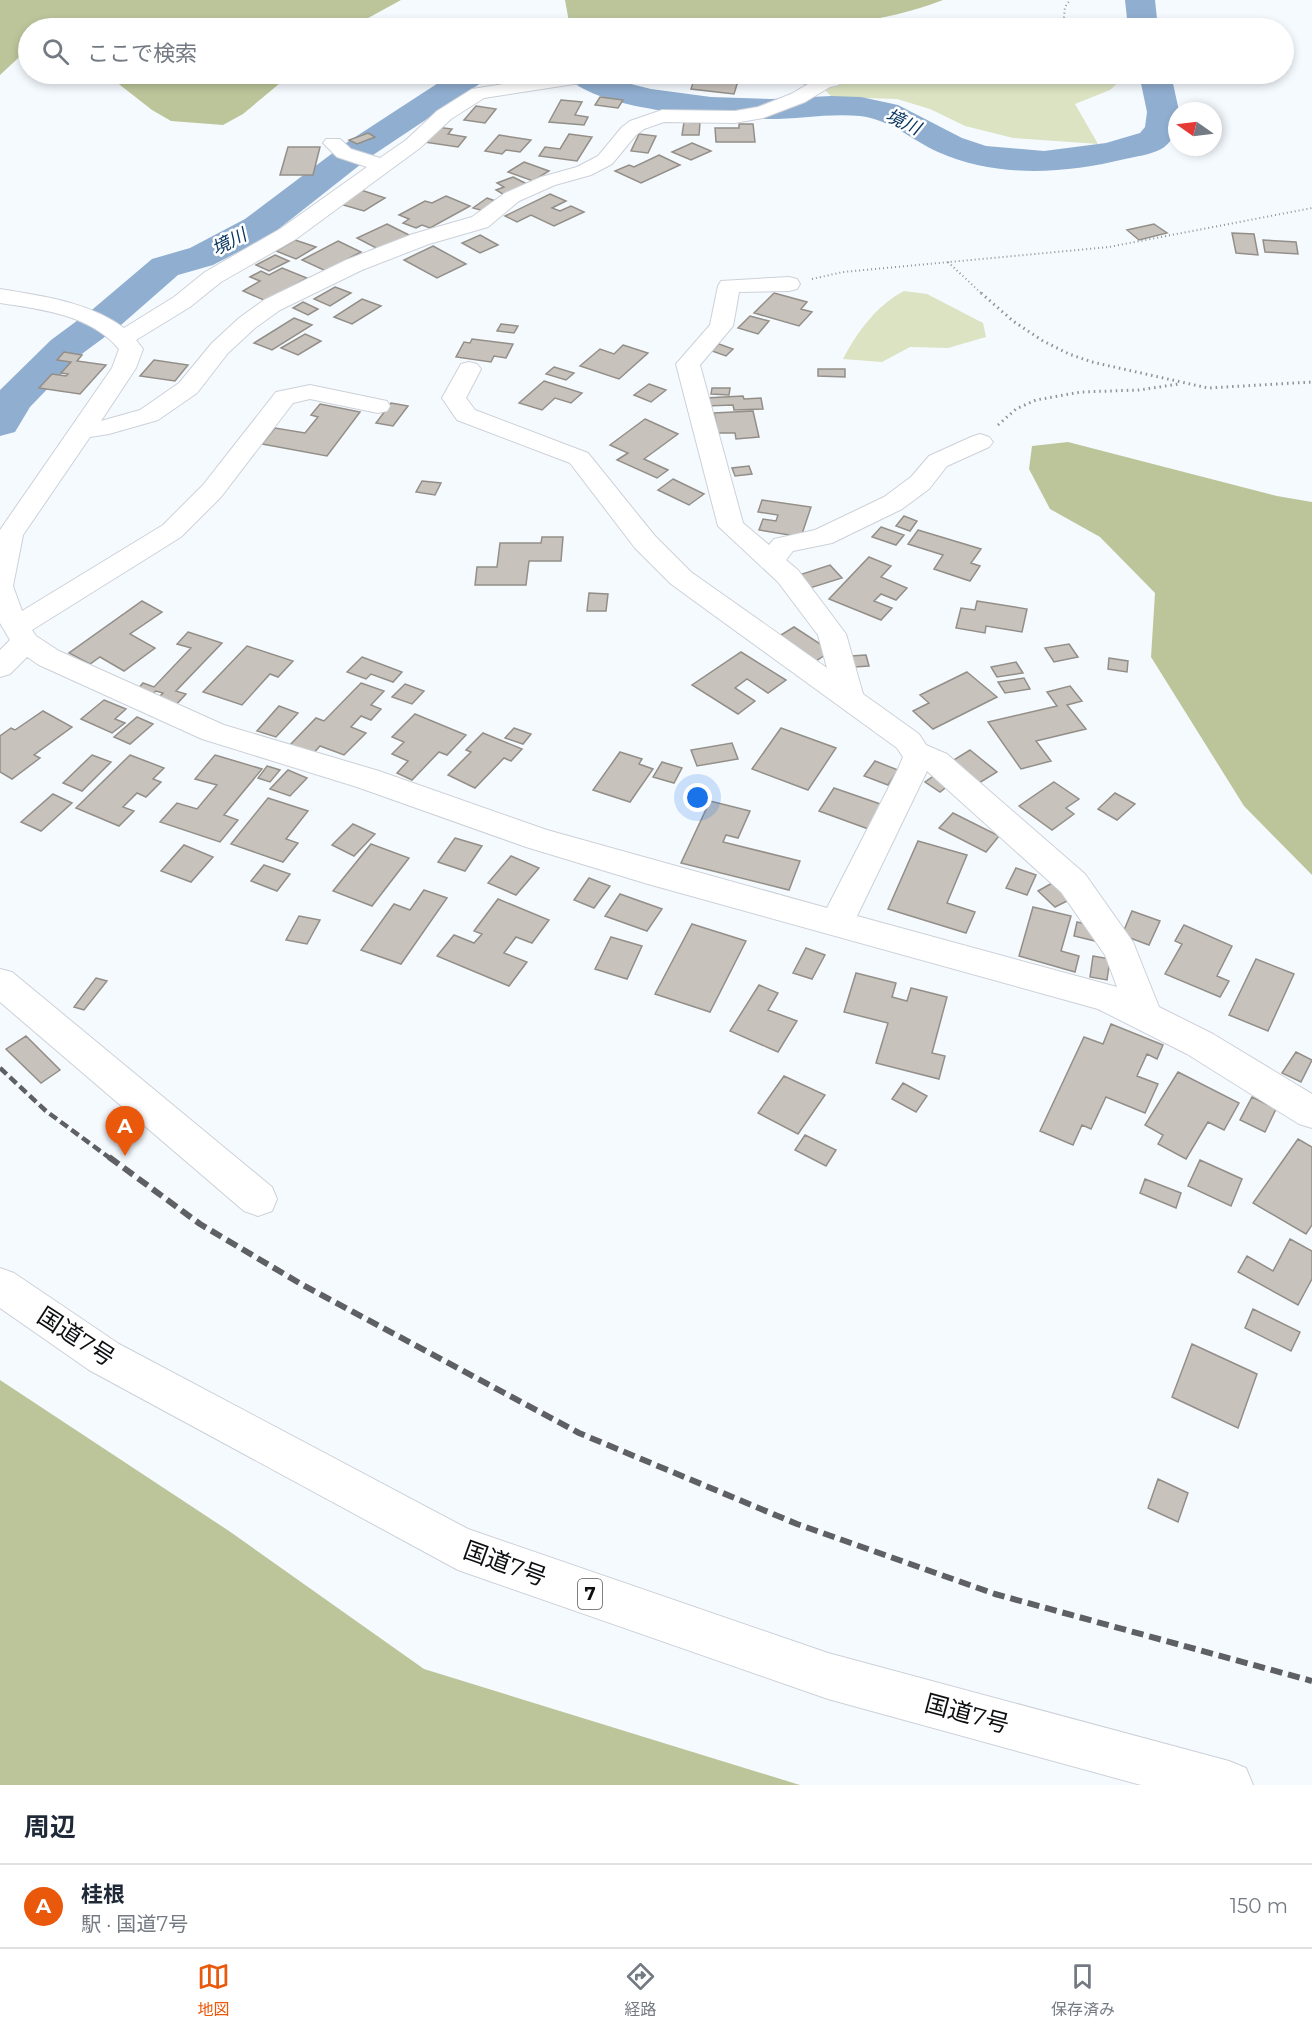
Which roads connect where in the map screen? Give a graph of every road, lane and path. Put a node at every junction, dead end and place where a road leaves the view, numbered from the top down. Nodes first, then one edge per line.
1 (1070, 0) edge
2 (1064, 18) edge
3 (535, 84) edge
4 (828, 84) edge
5 (344, 151) dead end
6 (384, 166) junction
7 (1312, 208) edge
8 (948, 262) junction
9 (789, 284) joint
10 (0, 296) edge
11 (115, 332) junction
12 (469, 369) dead end
13 (1312, 382) edge
14 (1184, 383) junction
15 (378, 406) dead end
16 (84, 430) junction
17 (980, 442) joint
18 (771, 561) junction
19 (0, 587) edge
20 (21, 635) junction
21 (0, 667) edge
22 (849, 699) junction
23 (915, 752) junction
24 (836, 924) junction
25 (0, 982) edge
26 (1144, 1015) junction
27 (1312, 1113) edge
28 (258, 1199) dead end
29 (0, 1286) edge
30 (1229, 1785) edge

1 - 2 path
3 - 6 main road
4 - 16 main road
5 - 6 main road
6 - 11 main road
7 - 8 path
8 - 9 path
8 - 14 path
9 - 18 main road
10 - 11 main road
11 - 16 main road
12 - 22 main road
13 - 14 path
14 - 17 path
15 - 20 main road
16 - 19 main road
17 - 18 main road
18 - 22 main road
19 - 20 main road
20 - 21 main road
20 - 24 main road
22 - 23 main road
23 - 24 main road
23 - 26 main road
24 - 26 main road
25 - 28 main road
26 - 27 main road
29 - 30 main road, 国道7号 / 7

